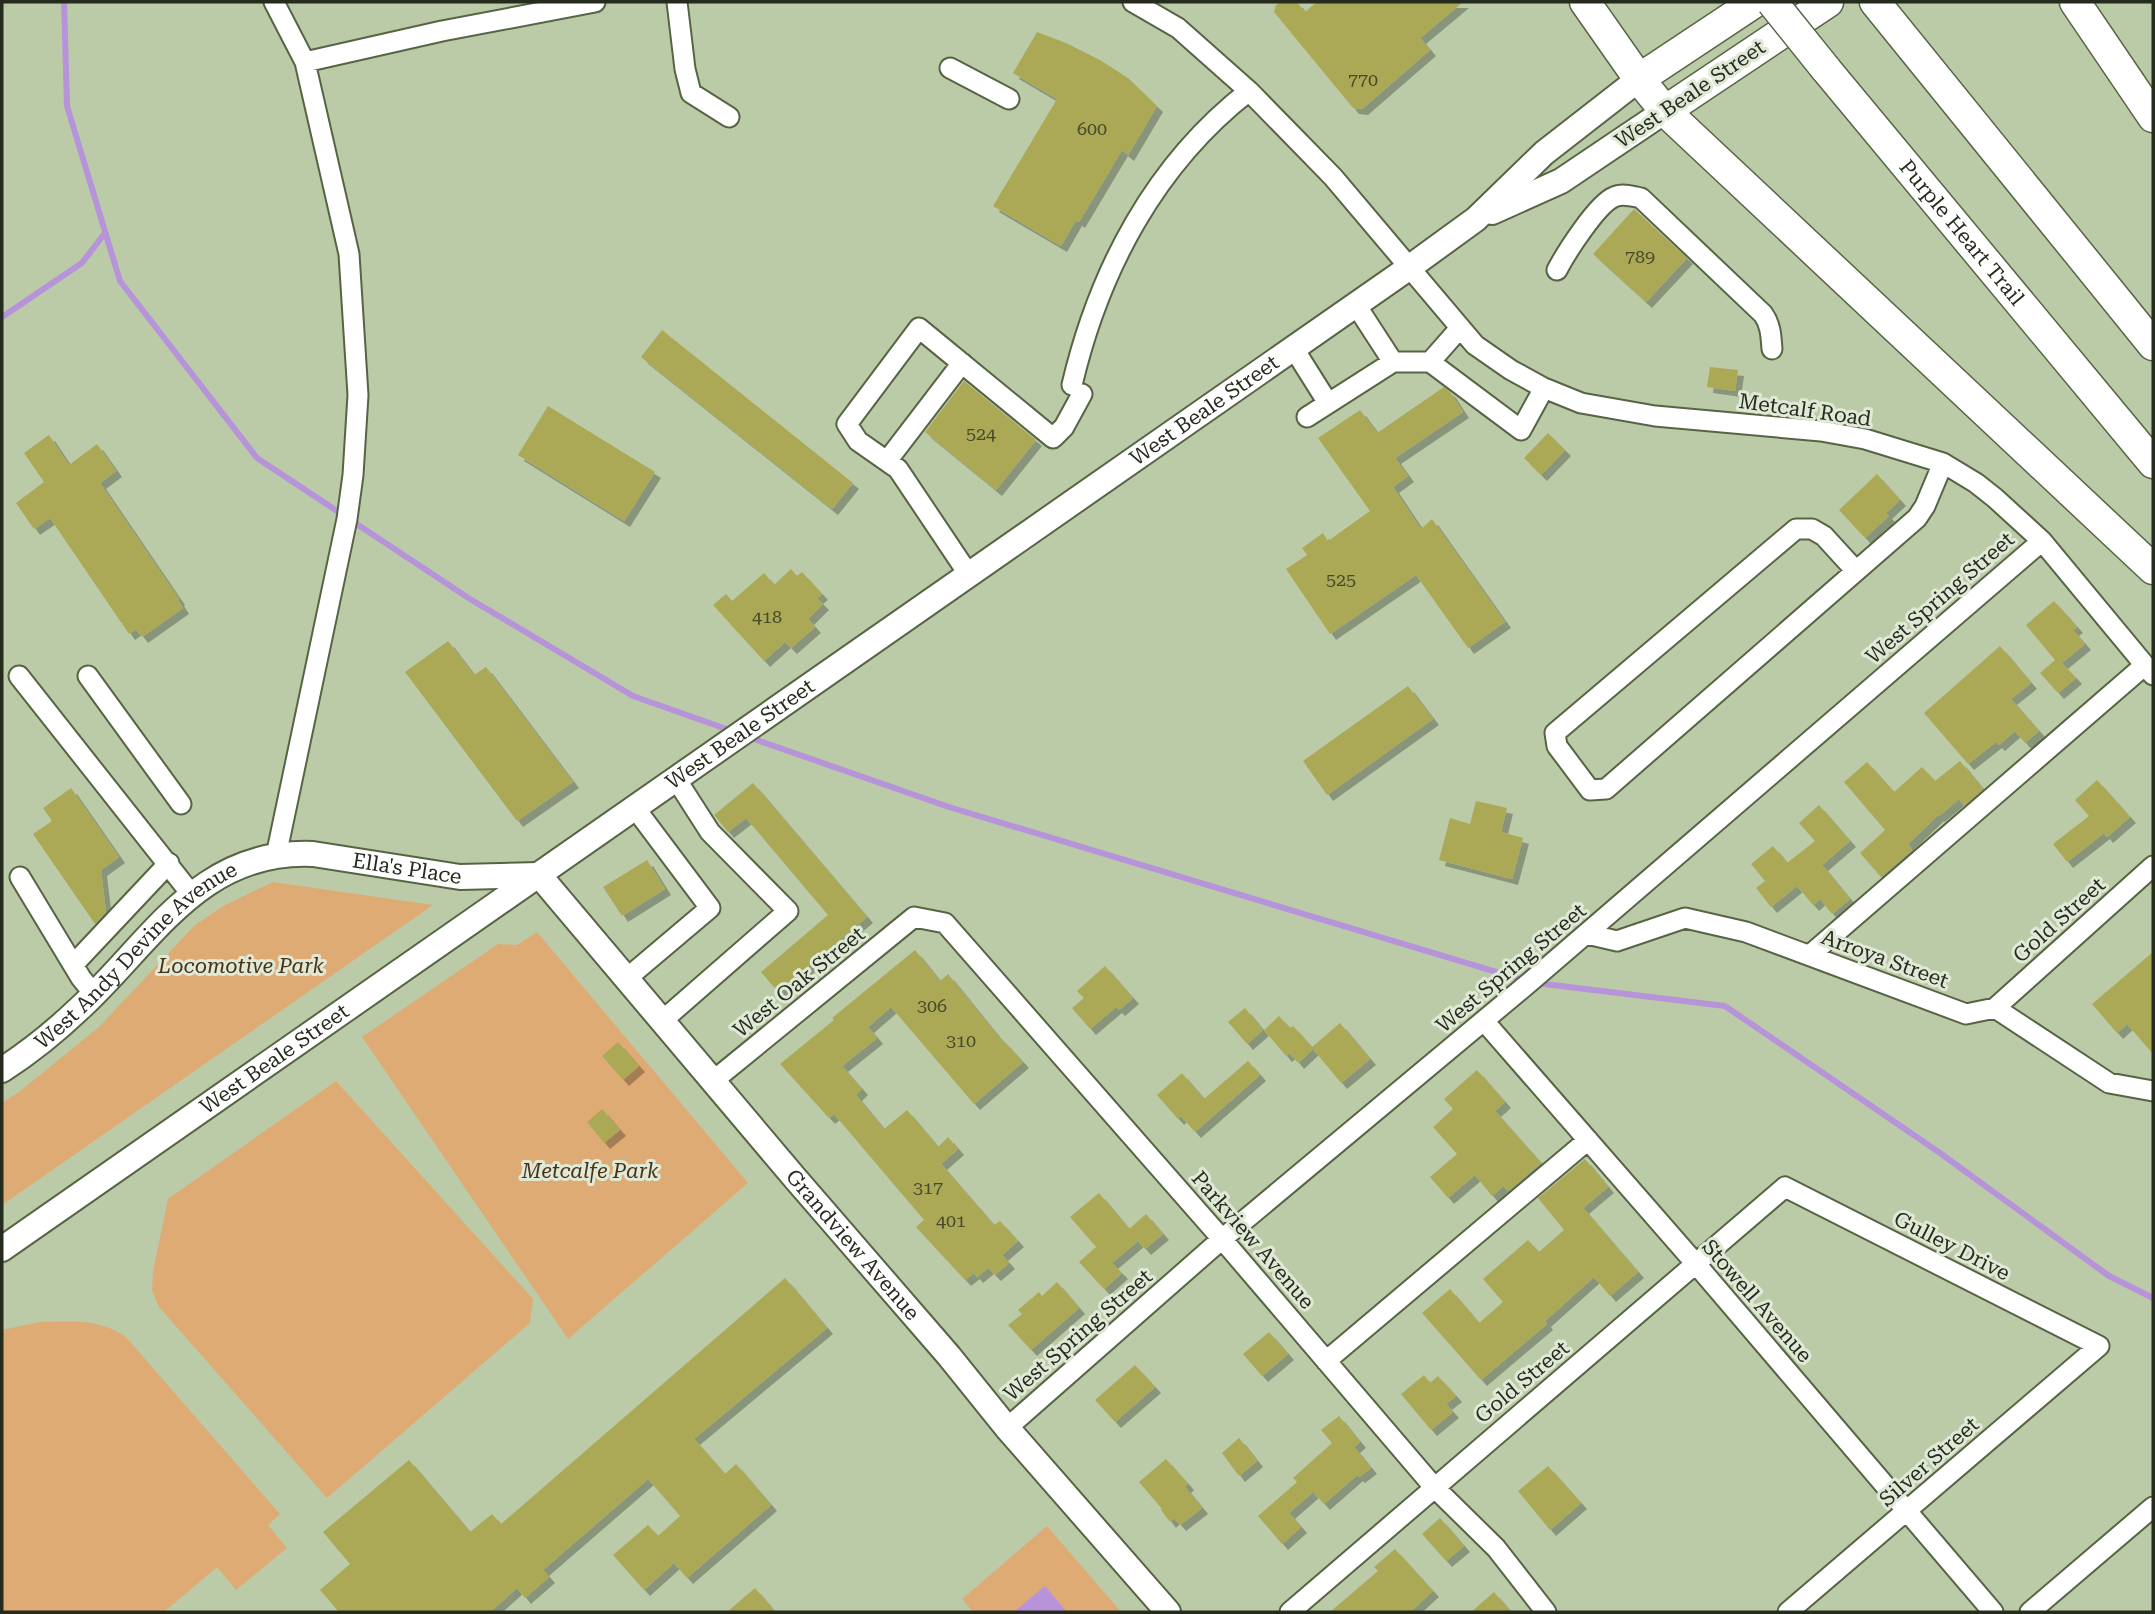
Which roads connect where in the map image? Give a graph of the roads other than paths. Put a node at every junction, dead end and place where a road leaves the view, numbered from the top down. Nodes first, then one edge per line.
1 (274, 2) edge
2 (595, 2) edge
3 (677, 2) edge
4 (1133, 2) edge
5 (1584, 2) edge
6 (1755, 2) edge
7 (1772, 2) edge
8 (1828, 2) edge
9 (1875, 2) edge
10 (2076, 3) edge
11 (305, 62) junction
12 (950, 68) dead end
13 (1639, 79) junction
14 (1250, 92) junction
15 (1009, 99) dead end
16 (1665, 111) junction
17 (729, 117) dead end
18 (2153, 117) edge
19 (1476, 219) junction
20 (1410, 267) junction
21 (1557, 270) dead end
22 (1356, 305) junction
23 (1460, 328) junction
24 (2153, 345) edge
25 (1294, 349) junction
26 (1772, 349) dead end
27 (1393, 362) junction
28 (1430, 362) junction
29 (962, 363) junction
30 (1544, 388) junction
31 (1328, 403) junction
32 (1307, 417) dead end
33 (887, 461) junction
34 (1943, 463) junction
35 (2153, 463) edge
36 (2042, 541) junction
37 (2153, 569) edge
38 (1856, 570) junction
39 (969, 575) junction
40 (2149, 670) edge
41 (19, 676) dead end
42 (88, 676) dead end
43 (684, 773) junction
44 (181, 804) dead end
45 (635, 808) junction
46 (276, 856) junction
47 (169, 863) junction
48 (2153, 866) edge
49 (538, 875) junction
50 (20, 877) dead end
51 (192, 895) junction
52 (914, 917) joint
53 (1587, 934) junction
54 (1810, 955) junction
55 (73, 965) junction
56 (626, 979) junction
57 (94, 994) junction
58 (1995, 1009) junction
59 (662, 1021) junction
60 (1484, 1021) junction
61 (2, 1070) edge
62 (713, 1082) junction
63 (2153, 1091) edge
64 (1588, 1140) junction
65 (1785, 1187) joint
66 (1222, 1239) junction
67 (2, 1249) edge
68 (1696, 1264) junction
69 (2099, 1346) joint
70 (1326, 1360) junction
71 (1007, 1428) junction
72 (1434, 1487) junction
73 (2153, 1507) edge
74 (1907, 1511) junction
75 (1168, 1612) edge
76 (1290, 1612) edge
77 (1546, 1612) edge
78 (1788, 1612) edge
79 (1993, 1612) edge
80 (2031, 1612) edge

1 - 11 street
2 - 11 street
3 - 17 street
4 - 14 street, Metcalf Road
5 - 13 highway
6 - 13 highway, West Beale Street
7 - 35 highway, Purple Heart Trail, bridge
8 - 16 highway, West Beale Street
9 - 24 highway
10 - 18 highway
11 - 46 street
12 - 15 street
13 - 16 highway
13 - 19 main road, West Beale Street
14 - 20 street, Metcalf Road
14 - 29 street
16 - 19 main road, West Beale Street
16 - 37 highway
19 - 20 main road, West Beale Street
20 - 22 main road, West Beale Street
20 - 23 street, Metcalf Road
21 - 26 street
22 - 25 main road, West Beale Street
22 - 27 street
23 - 28 street
23 - 30 street, Metcalf Road
25 - 31 street
25 - 39 main road, West Beale Street
27 - 28 street
27 - 31 street
28 - 30 street
29 - 33 street
29 - 33 street
30 - 34 street, Metcalf Road
31 - 32 street
33 - 39 street
34 - 36 street, Metcalf Road
34 - 38 street
36 - 40 street, Metcalf Road
36 - 53 street, West Spring Street
38 - 38 street
39 - 43 main road, West Beale Street
40 - 54 street
41 - 47 street
42 - 44 street
43 - 45 main road, West Beale Street
43 - 59 street
45 - 49 main road, West Beale Street
45 - 56 street
46 - 49 main road, Ella's Place
46 - 51 main road, West Andy Devine Avenue
47 - 51 street
47 - 55 street
48 - 58 street, Gold Street
49 - 56 main road, Grandview Avenue
49 - 67 main road, West Beale Street
50 - 55 street
51 - 57 main road, West Andy Devine Avenue
52 - 62 street, West Oak Street
52 - 66 street, Parkview Avenue
53 - 54 street, Arroya Street
53 - 60 street, West Spring Street
54 - 58 street, Arroya Street
55 - 57 street
56 - 59 main road, Grandview Avenue
57 - 61 main road, West Andy Devine Avenue
58 - 63 street
59 - 62 main road, Grandview Avenue
60 - 64 street, Stowell Avenue
60 - 66 street, West Spring Street
62 - 71 main road, Grandview Avenue
64 - 68 street, Stowell Avenue
64 - 70 street
65 - 68 street, Gold Street
65 - 69 street, Gulley Drive
66 - 70 street, Parkview Avenue
66 - 71 street, West Spring Street
68 - 72 street, Gold Street
68 - 74 street, Stowell Avenue
69 - 74 street, Silver Street
70 - 72 street, Parkview Avenue
71 - 75 main road, Grandview Avenue
72 - 76 street, Gold Street
72 - 77 street, Parkview Avenue
73 - 80 street
74 - 78 street, Silver Street
74 - 79 street, Stowell Avenue

